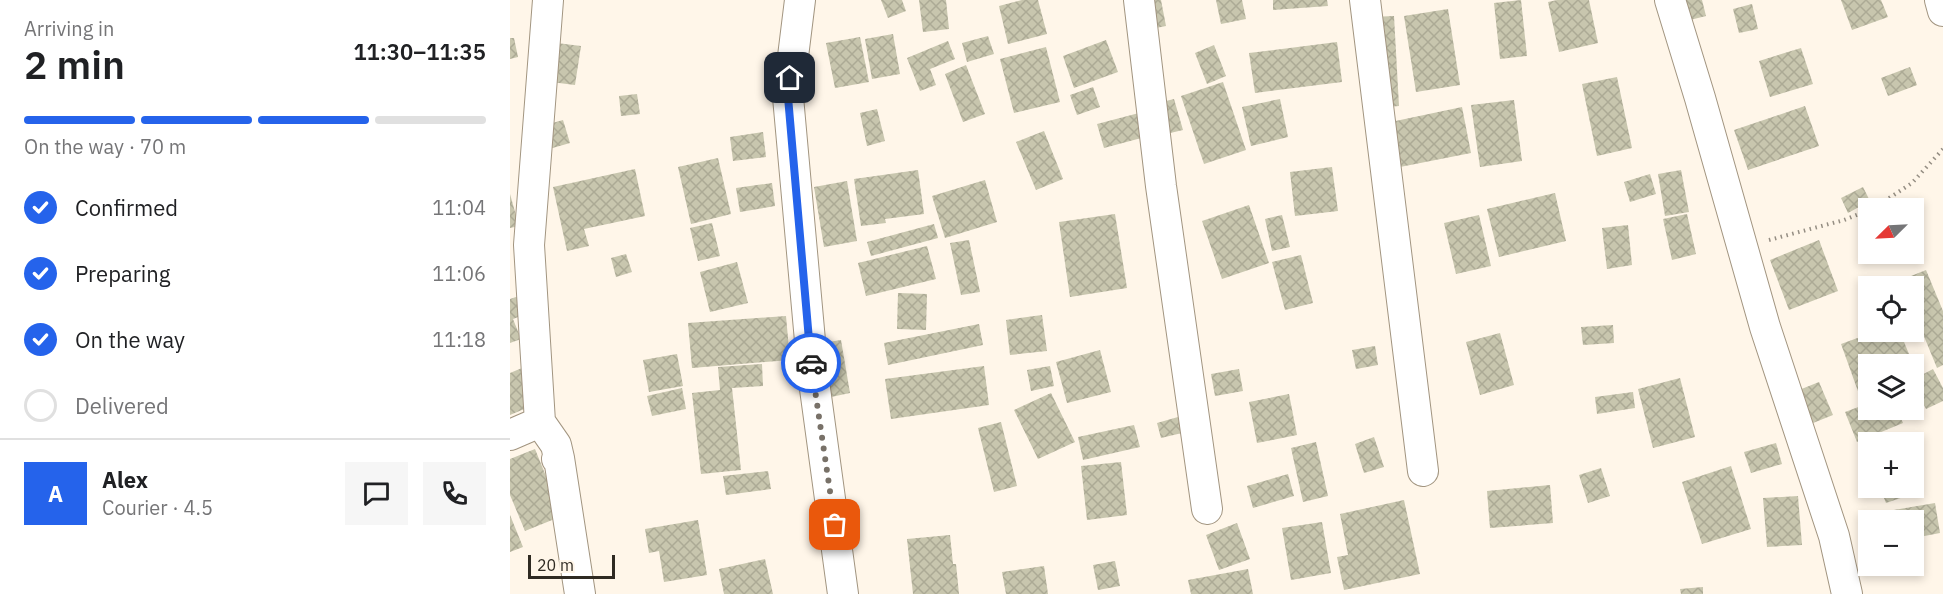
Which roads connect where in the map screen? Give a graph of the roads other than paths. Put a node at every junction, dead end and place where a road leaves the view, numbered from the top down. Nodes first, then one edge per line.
1 (548, 0) edge
2 (800, 0) edge
3 (1139, 0) edge
4 (1365, 0) edge
5 (1670, 0) edge
6 (1940, 0) edge
7 (1943, 11) edge
8 (540, 422) junction
9 (510, 435) edge
10 (1423, 471) dead end
11 (1207, 509) dead end
12 (580, 594) edge
13 (843, 594) edge
14 (1847, 594) edge

1 - 8 street
2 - 13 street
3 - 11 street
4 - 10 street
5 - 14 street
6 - 7 street
8 - 9 street
8 - 12 street

